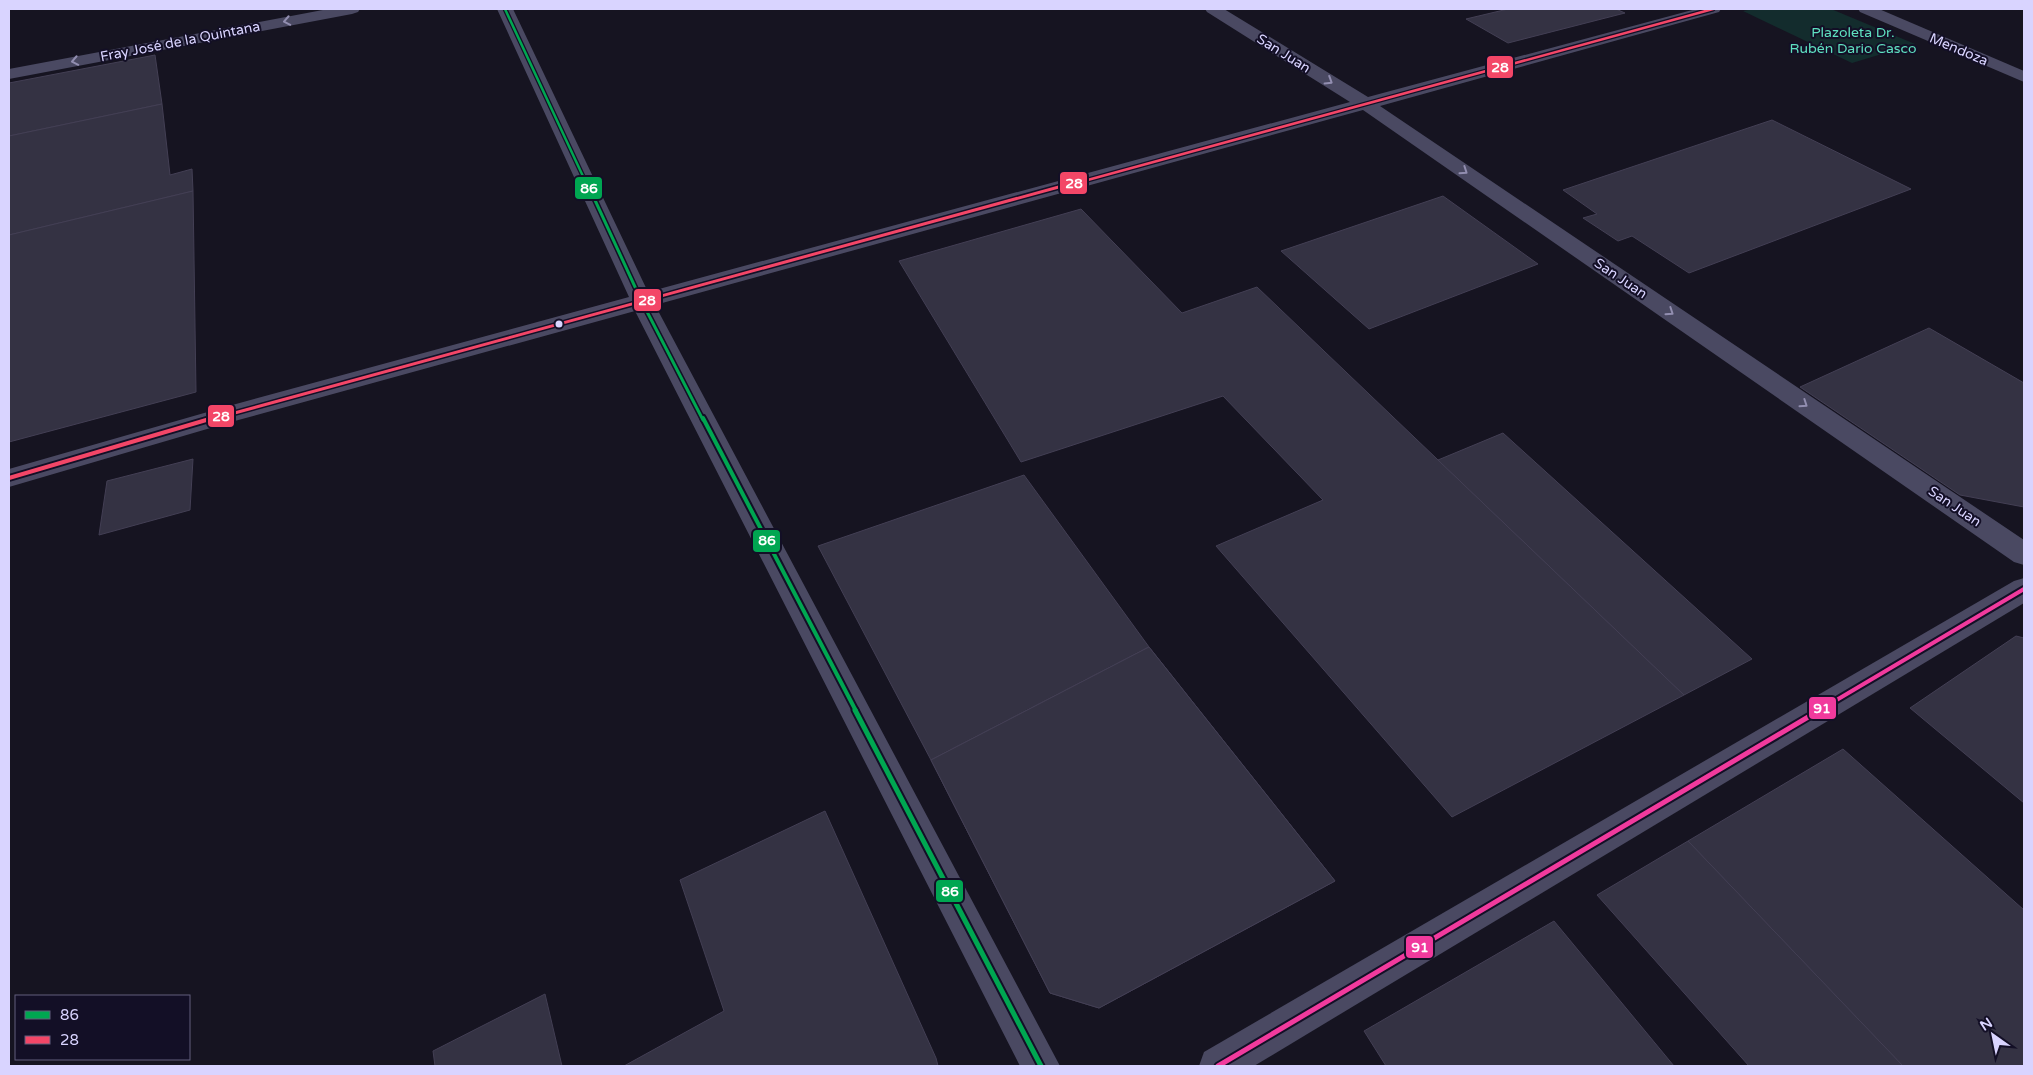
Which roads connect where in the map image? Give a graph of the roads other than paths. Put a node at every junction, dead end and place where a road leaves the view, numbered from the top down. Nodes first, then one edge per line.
1 (352, 9) edge
2 (505, 9) edge
3 (1213, 9) edge
4 (1714, 9) edge
5 (1866, 9) edge
6 (9, 74) edge
7 (2024, 77) edge
8 (1366, 104) junction
9 (642, 302) junction
10 (9, 478) edge
11 (2024, 554) edge
12 (2024, 590) edge
13 (1041, 1066) edge
14 (1218, 1066) edge

1 -> 6 street, Fray José de la Quintana
2 - 9 street
3 -> 8 street, San Juan
4 - 8 street
5 - 7 street, Mendoza
8 - 9 street
8 -> 11 street, San Juan
9 - 10 street
9 - 13 street
12 - 14 street

